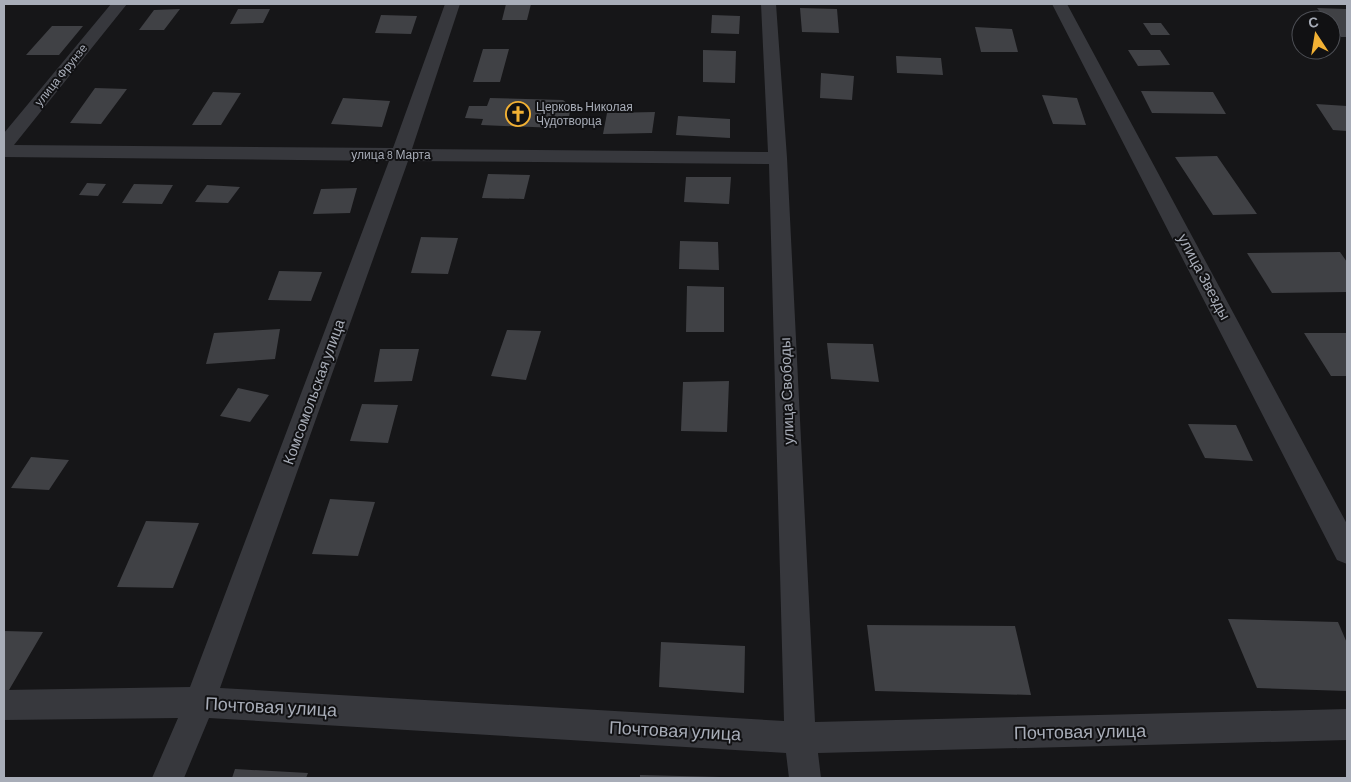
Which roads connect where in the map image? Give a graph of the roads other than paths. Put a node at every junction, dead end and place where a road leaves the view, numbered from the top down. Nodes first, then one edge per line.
1 (119, 4) edge
2 (453, 4) edge
3 (770, 4) edge
4 (1059, 4) edge
5 (4, 146) edge
6 (4, 151) edge
7 (400, 156) junction
8 (778, 158) junction
9 (1347, 551) edge
10 (200, 702) junction
11 (4, 705) edge
12 (1347, 725) edge
13 (800, 738) junction
14 (168, 778) edge
15 (804, 778) edge

1 - 5 street, улица Фрунзе
2 - 7 street, Комсомольская улица
3 - 8 street, улица Свободы
4 - 9 street, улица Звезды
6 - 7 street, улица 8 Марта
7 - 8 street, улица 8 Марта
7 - 10 street, Комсомольская улица
8 - 13 street, улица Свободы
10 - 11 street, Почтовая улица
10 - 13 street, Почтовая улица
10 - 14 street, Комсомольская улица
12 - 13 street, Почтовая улица
13 - 15 street, улица Свободы

